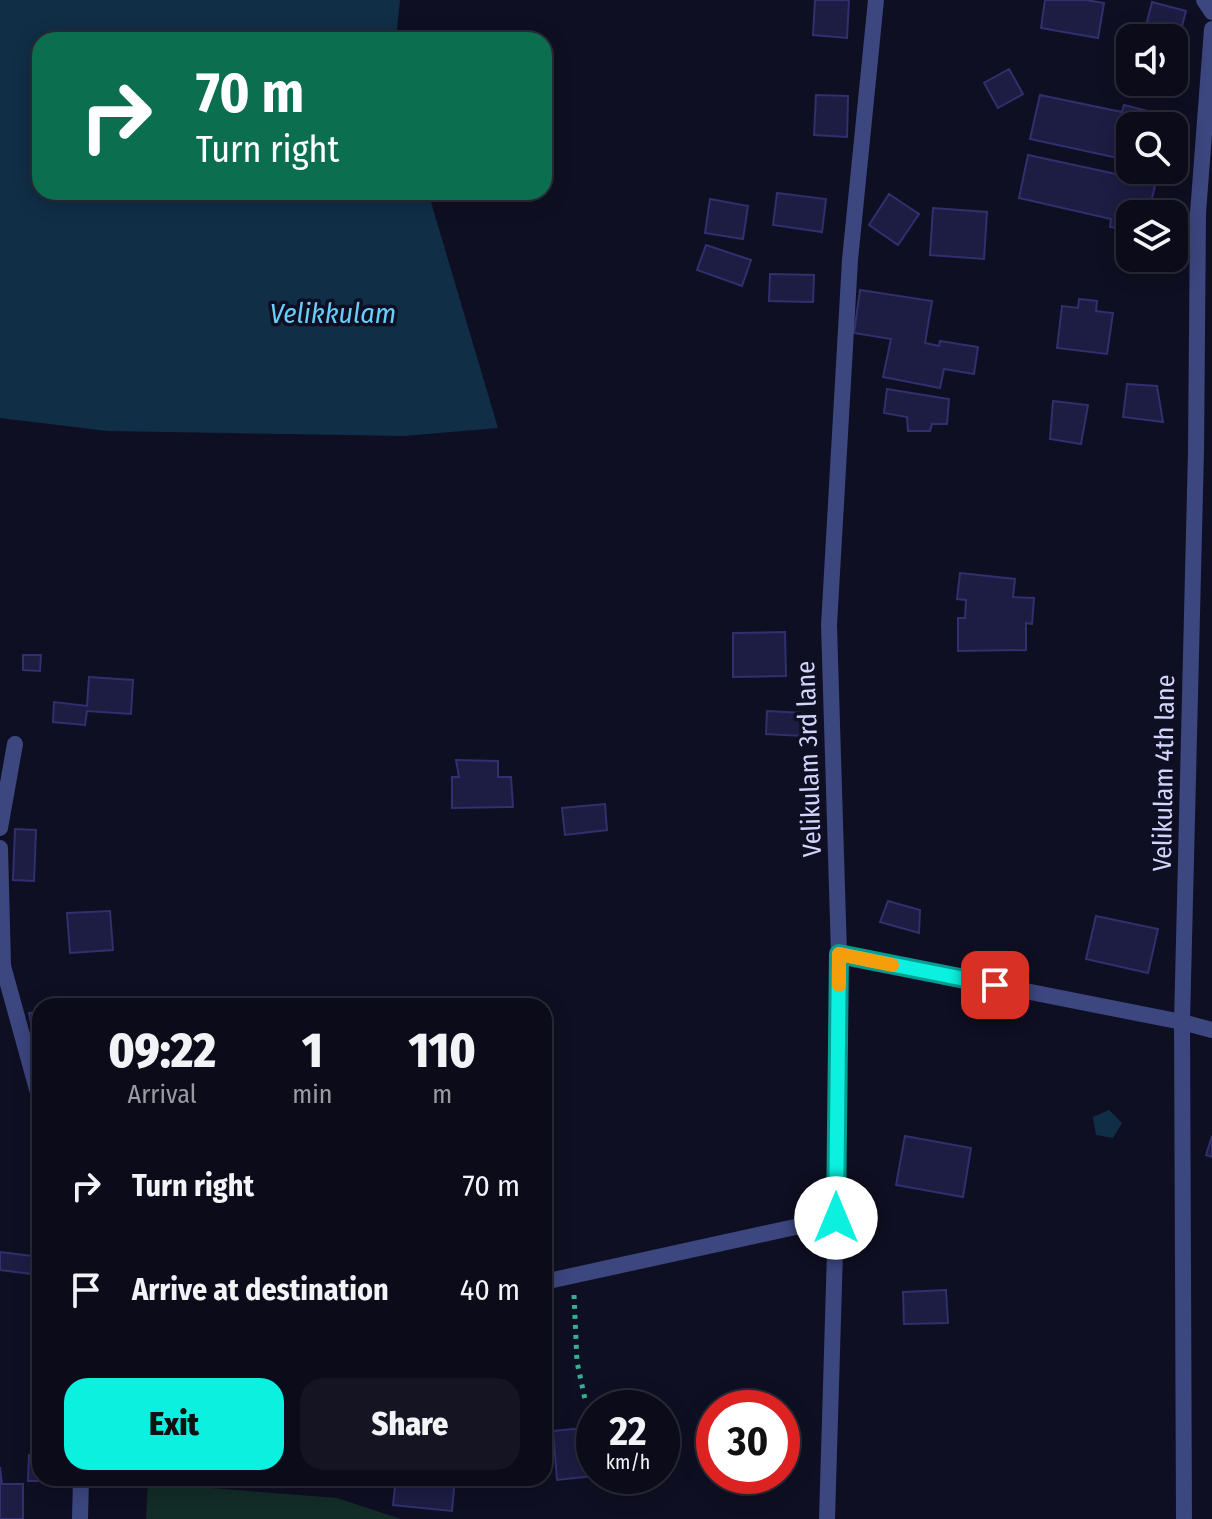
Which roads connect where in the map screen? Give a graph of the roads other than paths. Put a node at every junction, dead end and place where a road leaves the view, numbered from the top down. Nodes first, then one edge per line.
1 (876, 0) edge
2 (1204, 0) edge
3 (1212, 12) edge
4 (1212, 29) edge
5 (15, 744) dead end
6 (0, 828) edge
7 (0, 848) edge
8 (839, 954) junction
9 (1182, 1022) junction
10 (1212, 1030) edge
11 (32, 1071) edge
12 (836, 1218) junction
13 (552, 1281) edge
14 (81, 1486) edge
15 (80, 1519) edge
16 (827, 1519) edge
17 (1184, 1519) edge

1 - 8 street, Velikulam 3rd lane
2 - 3 street
4 - 9 street, Velikulam 4th lane
5 - 6 street
7 - 11 street
8 - 9 street
8 - 12 street, Velikulam 3rd lane
9 - 10 street
9 - 17 street, Velikulam 4th lane
12 - 13 street
12 - 16 street, Velikulam 3rd lane
14 - 15 street

